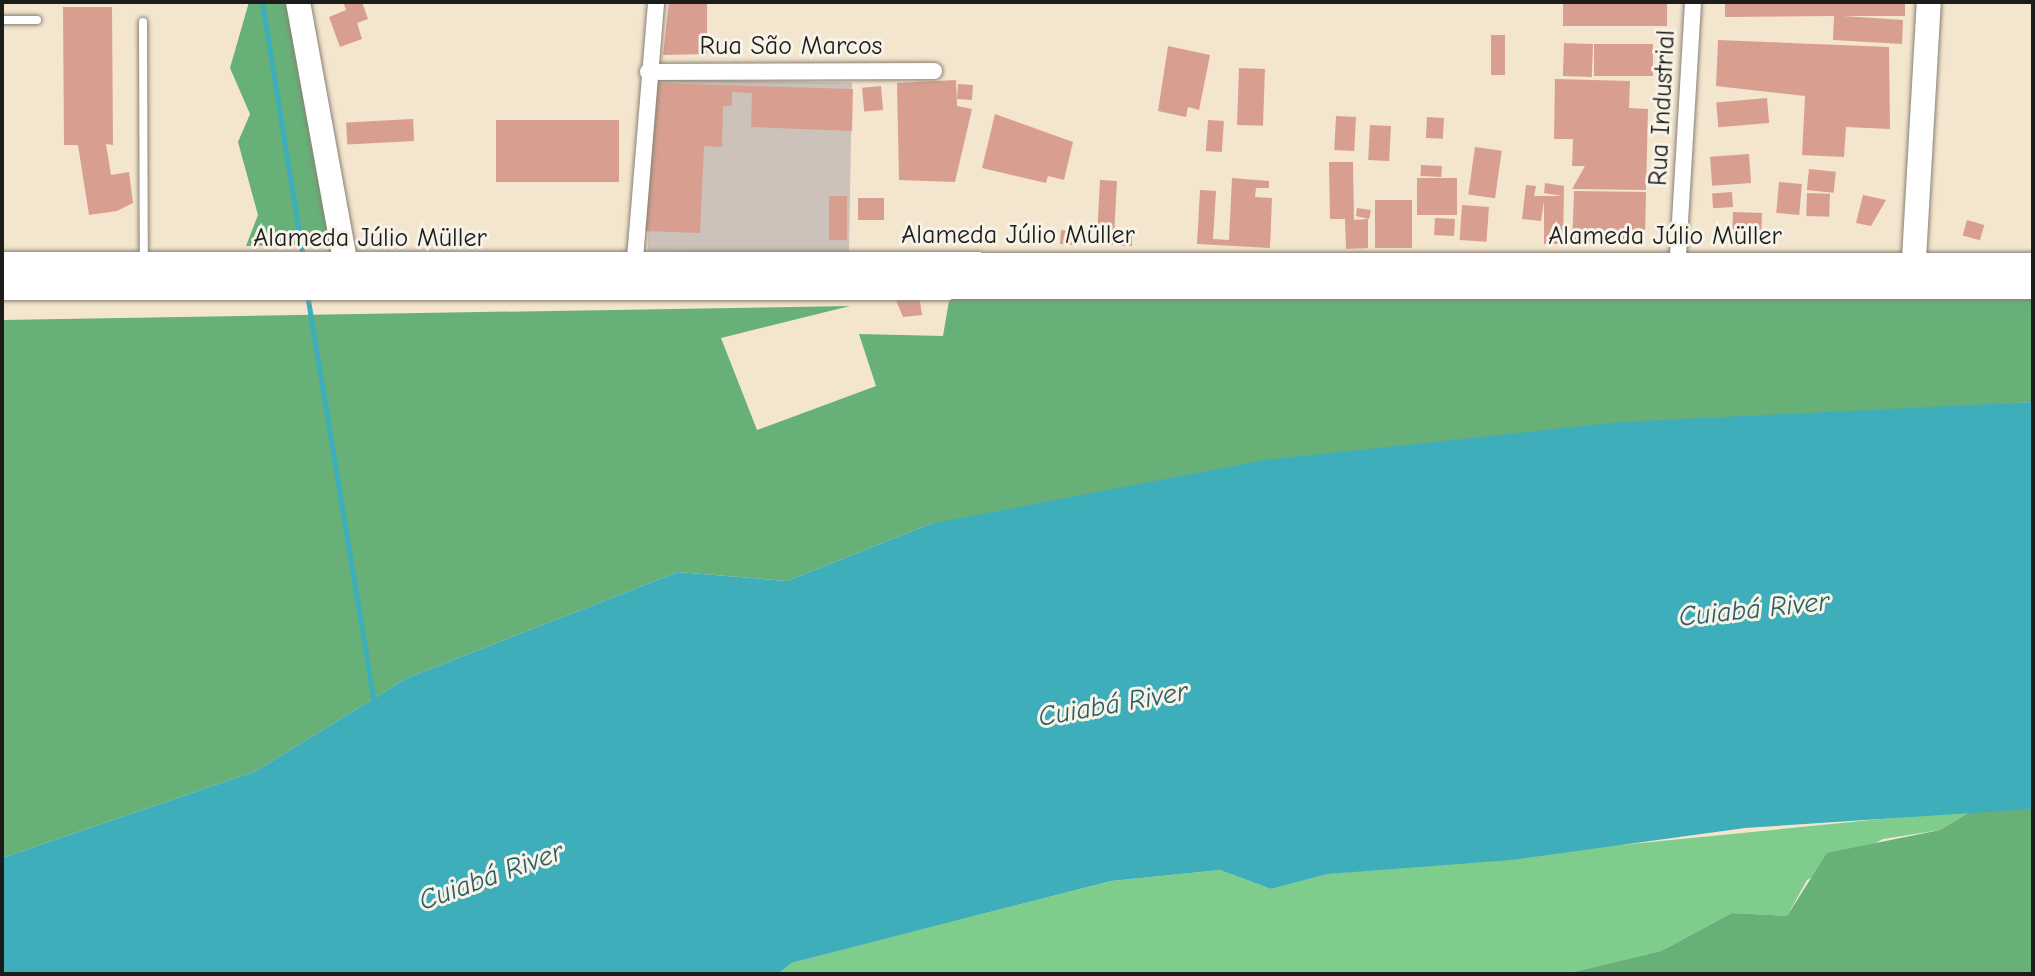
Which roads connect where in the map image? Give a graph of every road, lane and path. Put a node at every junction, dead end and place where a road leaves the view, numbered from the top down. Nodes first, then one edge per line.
1 (298, 2) edge
2 (656, 2) edge
3 (1693, 2) edge
4 (1929, 2) edge
5 (2, 20) edge
6 (37, 20) dead end
7 (143, 22) dead end
8 (934, 71) dead end
9 (648, 72) junction
10 (2, 264) edge
11 (2033, 265) edge
12 (1913, 274) junction
13 (1677, 275) junction
14 (144, 277) junction
15 (348, 278) junction
16 (634, 278) junction
17 (2033, 287) edge
18 (2, 288) edge

1 - 15 main road
2 - 9 street
3 - 13 street, Rua Industrial
4 - 12 main road
5 - 6 lane
7 - 14 lane
8 - 9 street, Rua São Marcos
9 - 16 street
10 - 14 main road, Alameda Júlio Müller
11 - 12 main road, Alameda Júlio Müller
12 - 13 main road, Alameda Júlio Müller
12 - 17 main road, Alameda Júlio Müller
13 - 16 main road, Alameda Júlio Müller
14 - 15 main road, Alameda Júlio Müller
14 - 18 main road, Alameda Júlio Müller
15 - 16 main road, Alameda Júlio Müller

